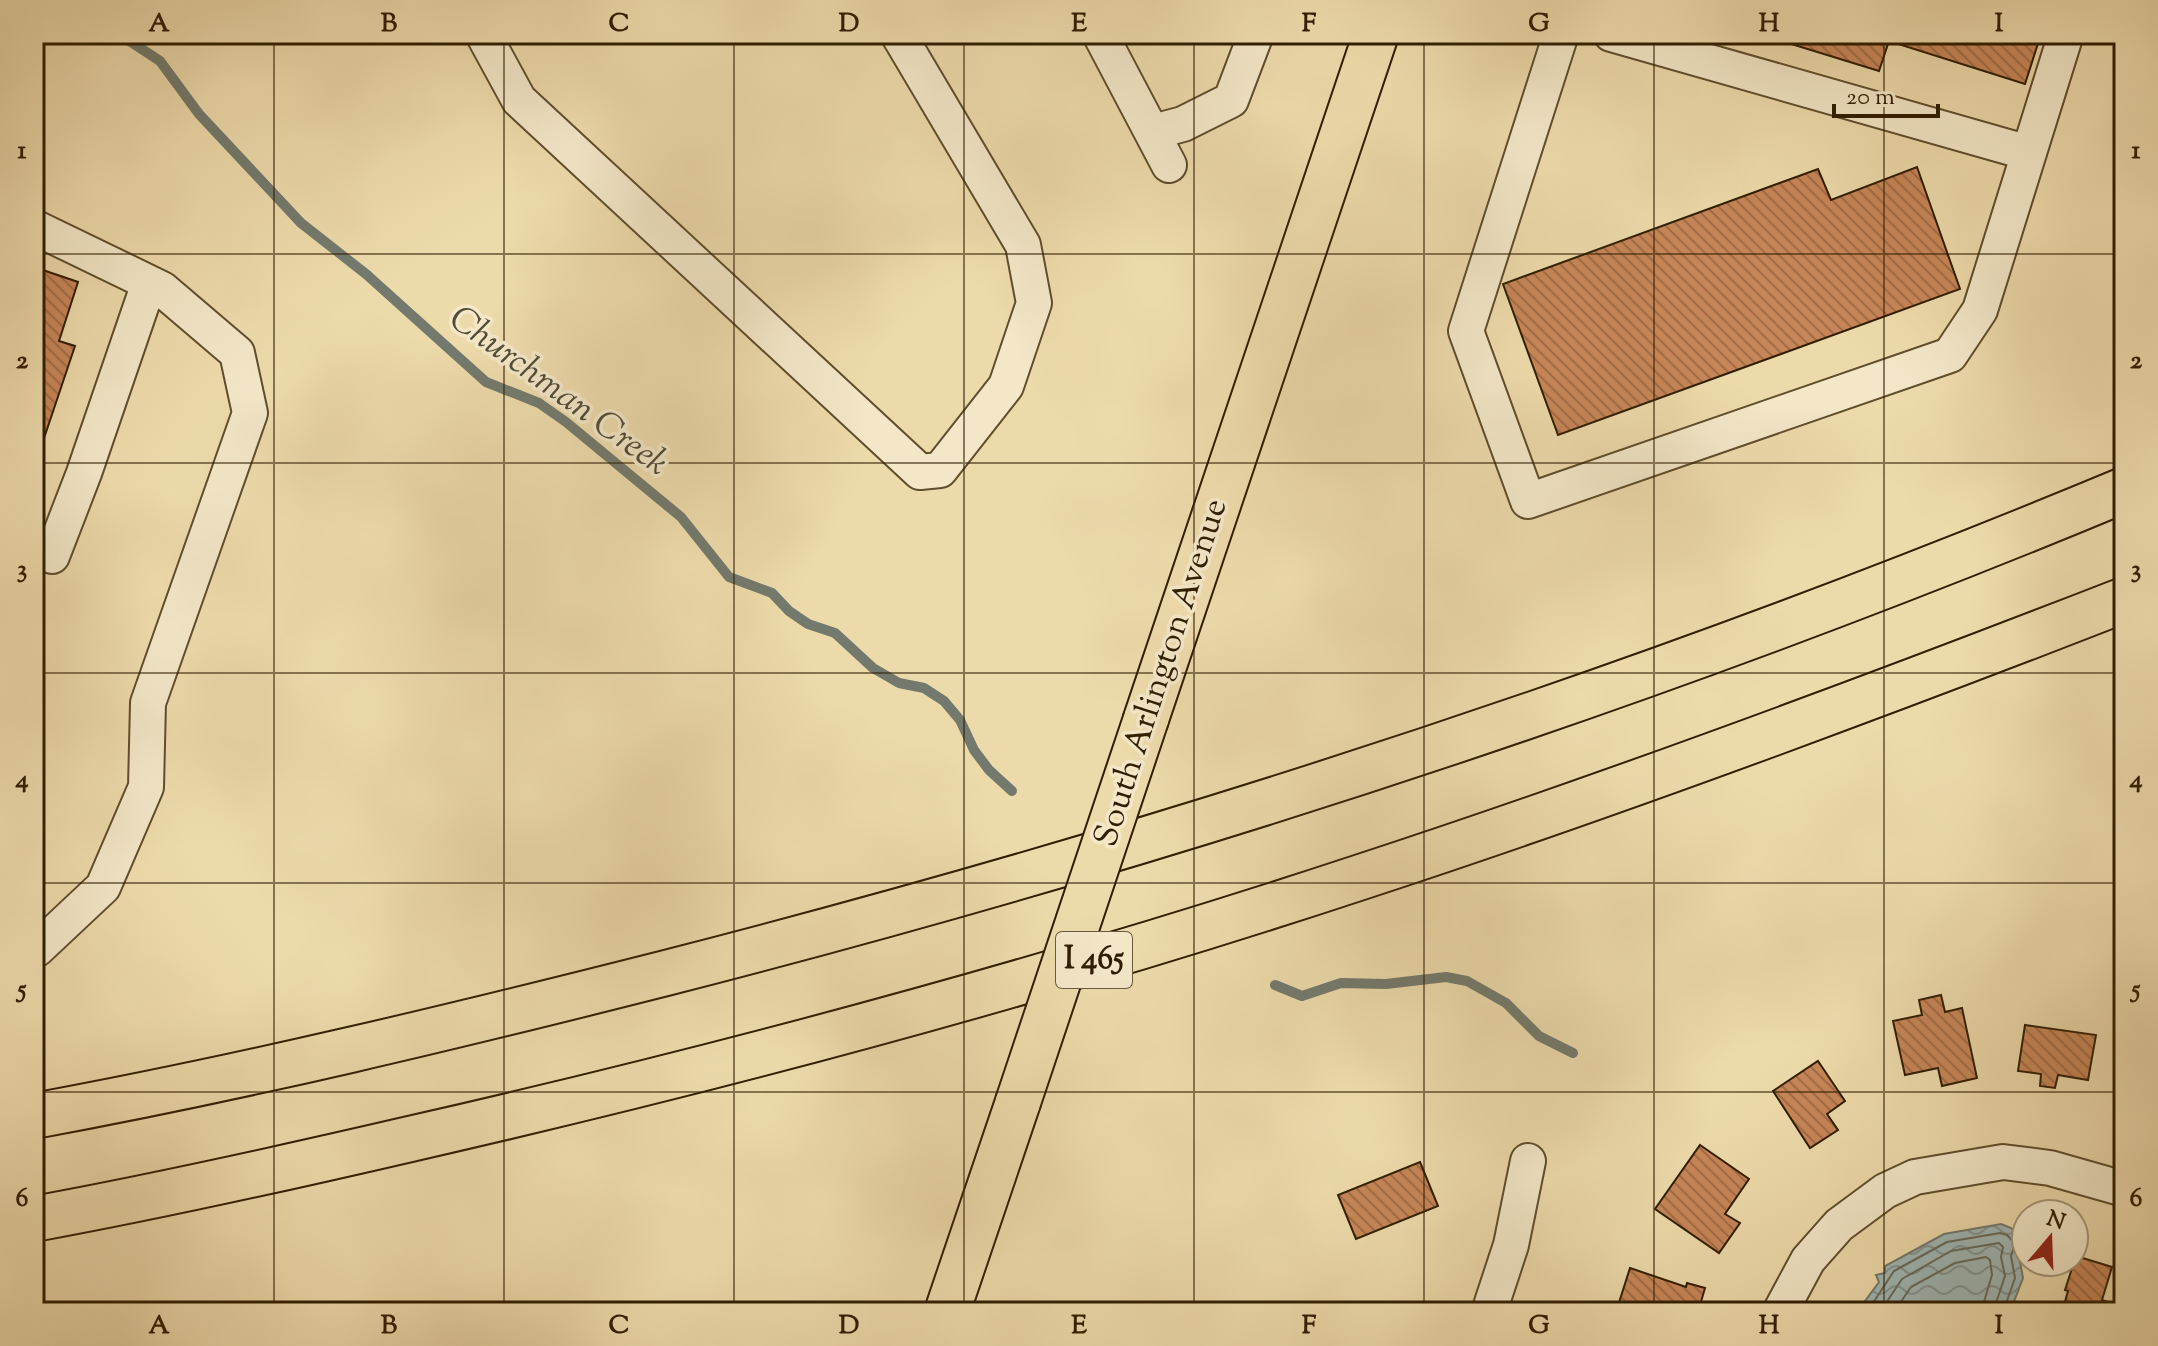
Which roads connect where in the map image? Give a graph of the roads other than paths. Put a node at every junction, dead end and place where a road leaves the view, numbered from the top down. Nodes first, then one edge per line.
1 (483, 34) edge
2 (898, 34) edge
3 (1100, 34) edge
4 (1256, 34) edge
5 (1376, 34) edge
6 (1561, 34) edge
7 (1611, 34) edge
8 (2066, 34) edge
9 (1153, 132) junction
10 (2029, 153) junction
11 (1169, 165) dead end
12 (34, 227) edge
13 (149, 283) junction
14 (2124, 490) edge
15 (34, 549) edge
16 (2124, 600) edge
17 (37, 949) dead end
18 (34, 1116) edge
19 (1528, 1161) dead end
20 (2124, 1189) edge
21 (34, 1219) edge
22 (947, 1312) edge
23 (1489, 1312) edge
24 (1780, 1312) edge

1 - 2 street
3 - 9 street
4 - 9 street
5 - 22 main road, South Arlington Avenue, bridge
6 - 10 street
7 - 10 street
8 - 10 street
9 - 11 street
12 - 13 street
13 - 15 street
13 - 17 street
14 - 18 main road
16 - 21 main road, I 465
19 - 23 street
20 - 24 street

